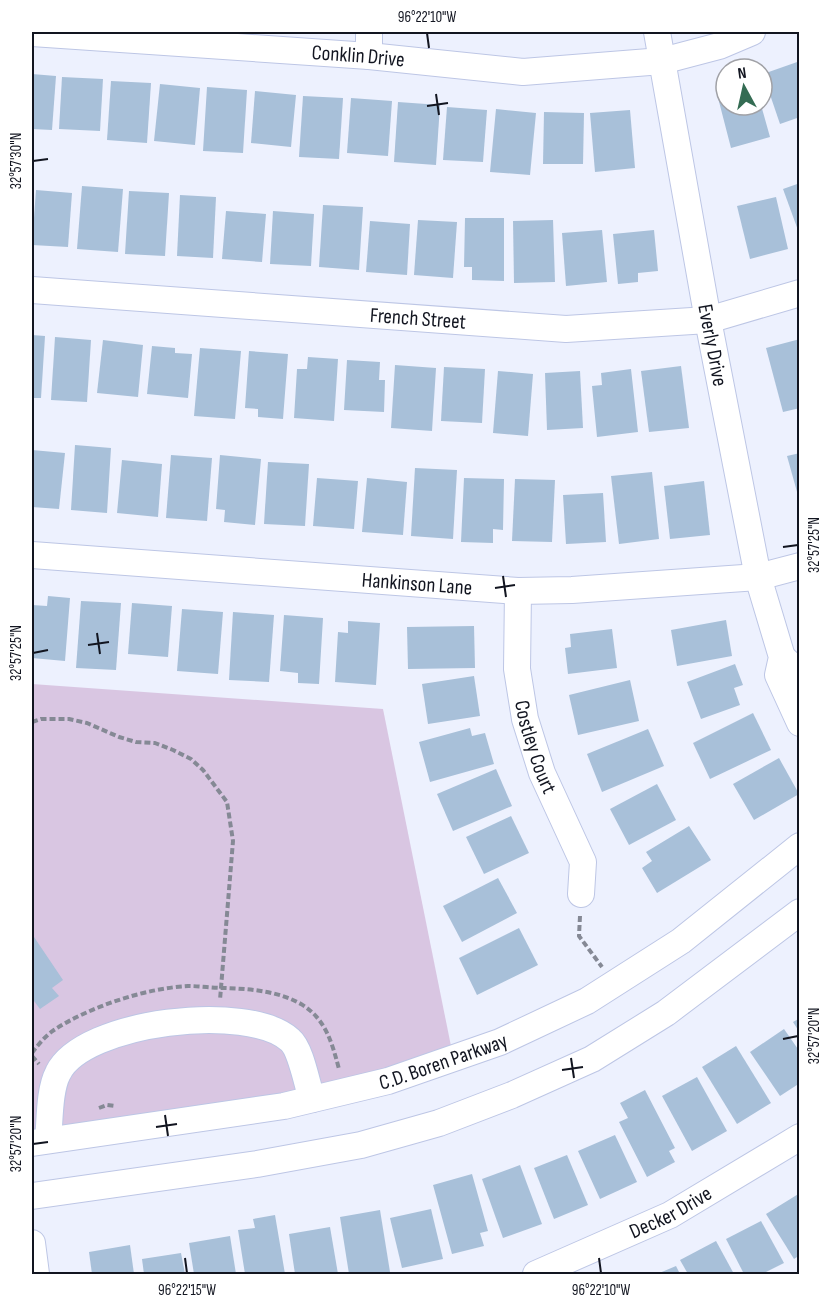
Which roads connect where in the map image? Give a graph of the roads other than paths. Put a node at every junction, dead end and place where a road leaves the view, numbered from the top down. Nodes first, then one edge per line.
1 (657, 32) edge
2 (752, 32) edge
3 (32, 33) edge
4 (108, 35) edge
5 (369, 44) edge
6 (662, 61) junction
7 (32, 290) edge
8 (800, 293) edge
9 (708, 320) junction
10 (32, 555) edge
11 (800, 566) edge
12 (758, 577) junction
13 (518, 591) junction
14 (782, 657) junction
15 (800, 678) edge
16 (800, 723) edge
17 (800, 846) edge
18 (581, 894) road end
19 (800, 912) edge
20 (312, 1099) junction
21 (800, 1137) edge
22 (40, 1142) edge
23 (32, 1196) edge
24 (32, 1243) edge
25 (36, 1275) edge
26 (536, 1275) edge

1 - 6 street, Everly Drive
2 - 6 street, Conklin Drive
3 - 4 street, Conklin Drive
4 - 5 street, Conklin Drive
5 - 6 street, Conklin Drive
6 - 9 street, Everly Drive
7 - 9 street, French Street
8 - 9 street, French Street
9 - 12 street, Everly Drive
10 - 13 street, Hankinson Lane
11 - 12 street, Hankinson Lane
12 - 13 street, Hankinson Lane
12 - 14 street, Everly Drive
13 - 18 street, Costley Court
14 - 15 street, Everly Drive
14 - 16 street, Everly Drive
17 - 20 street, C.D. Boren Parkway
19 - 23 street
20 - 22 street, C.D. Boren Parkway
20 - 22 street
21 - 26 street, Decker Drive
24 - 25 street

